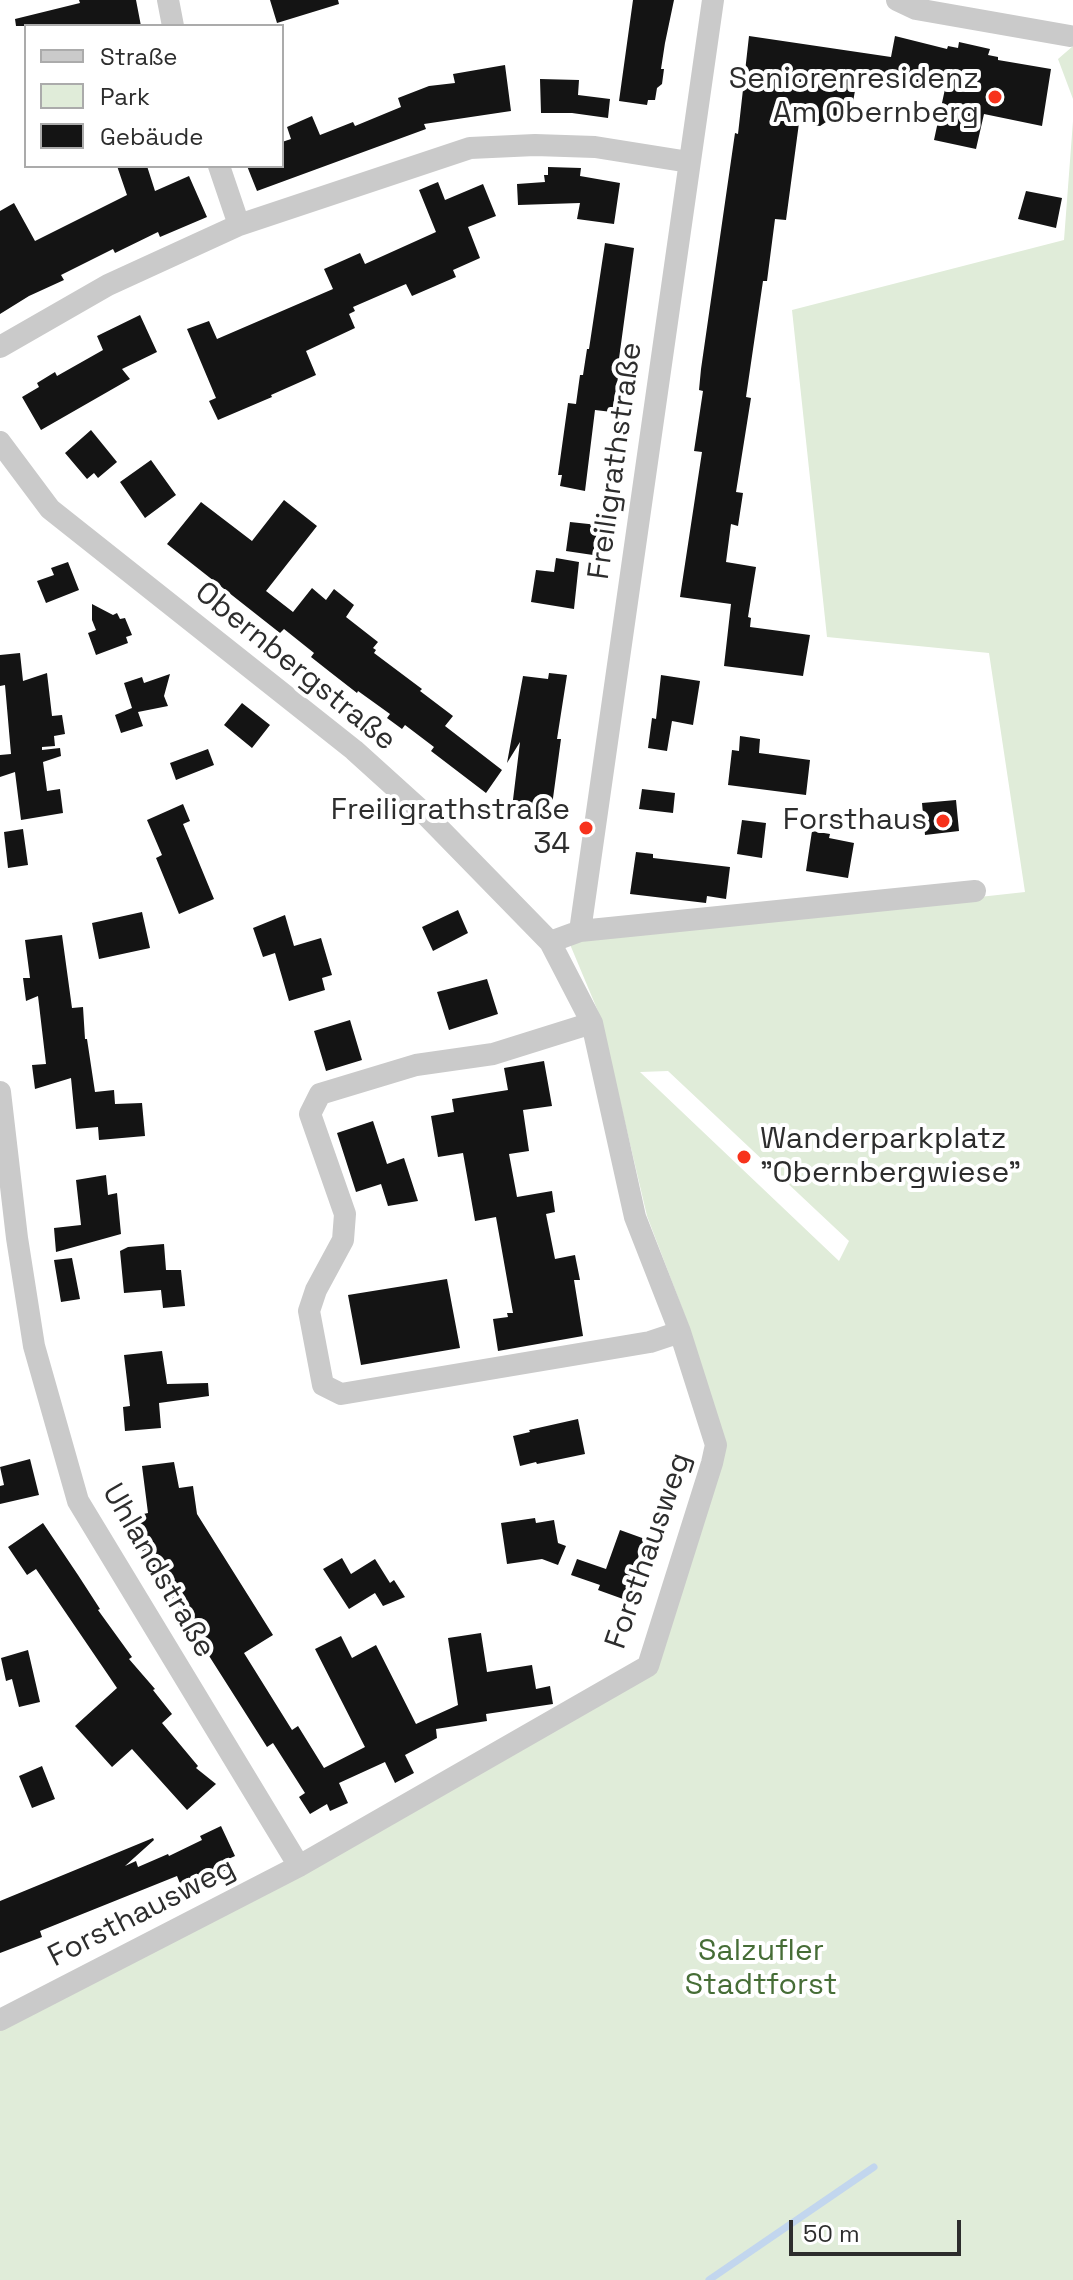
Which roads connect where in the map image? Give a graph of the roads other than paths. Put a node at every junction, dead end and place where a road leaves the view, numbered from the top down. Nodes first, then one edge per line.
1 (168, 0) edge
2 (713, 0) edge
3 (897, 0) edge
4 (173, 24) edge
5 (1070, 36) dead end
6 (689, 162) junction
7 (220, 168) edge
8 (239, 225) junction
9 (0, 347) edge
10 (0, 442) edge
11 (975, 891) dead end
12 (580, 931) junction
13 (550, 942) junction
14 (592, 1023) junction
15 (0, 1092) edge
16 (680, 1332) junction
17 (299, 1866) junction
18 (0, 2020) edge

1 - 4 street
2 - 6 street, Freiligrathstraße
3 - 5 street
6 - 8 street
6 - 12 street, Freiligrathstraße
7 - 8 street
8 - 9 street
10 - 13 street, Obernbergstraße
11 - 12 street
12 - 13 street
13 - 14 street, Forsthausweg
14 - 16 street, Forsthausweg
14 - 16 street
15 - 17 street, Uhlandstraße
16 - 17 street, Forsthausweg
17 - 18 street, Forsthausweg

